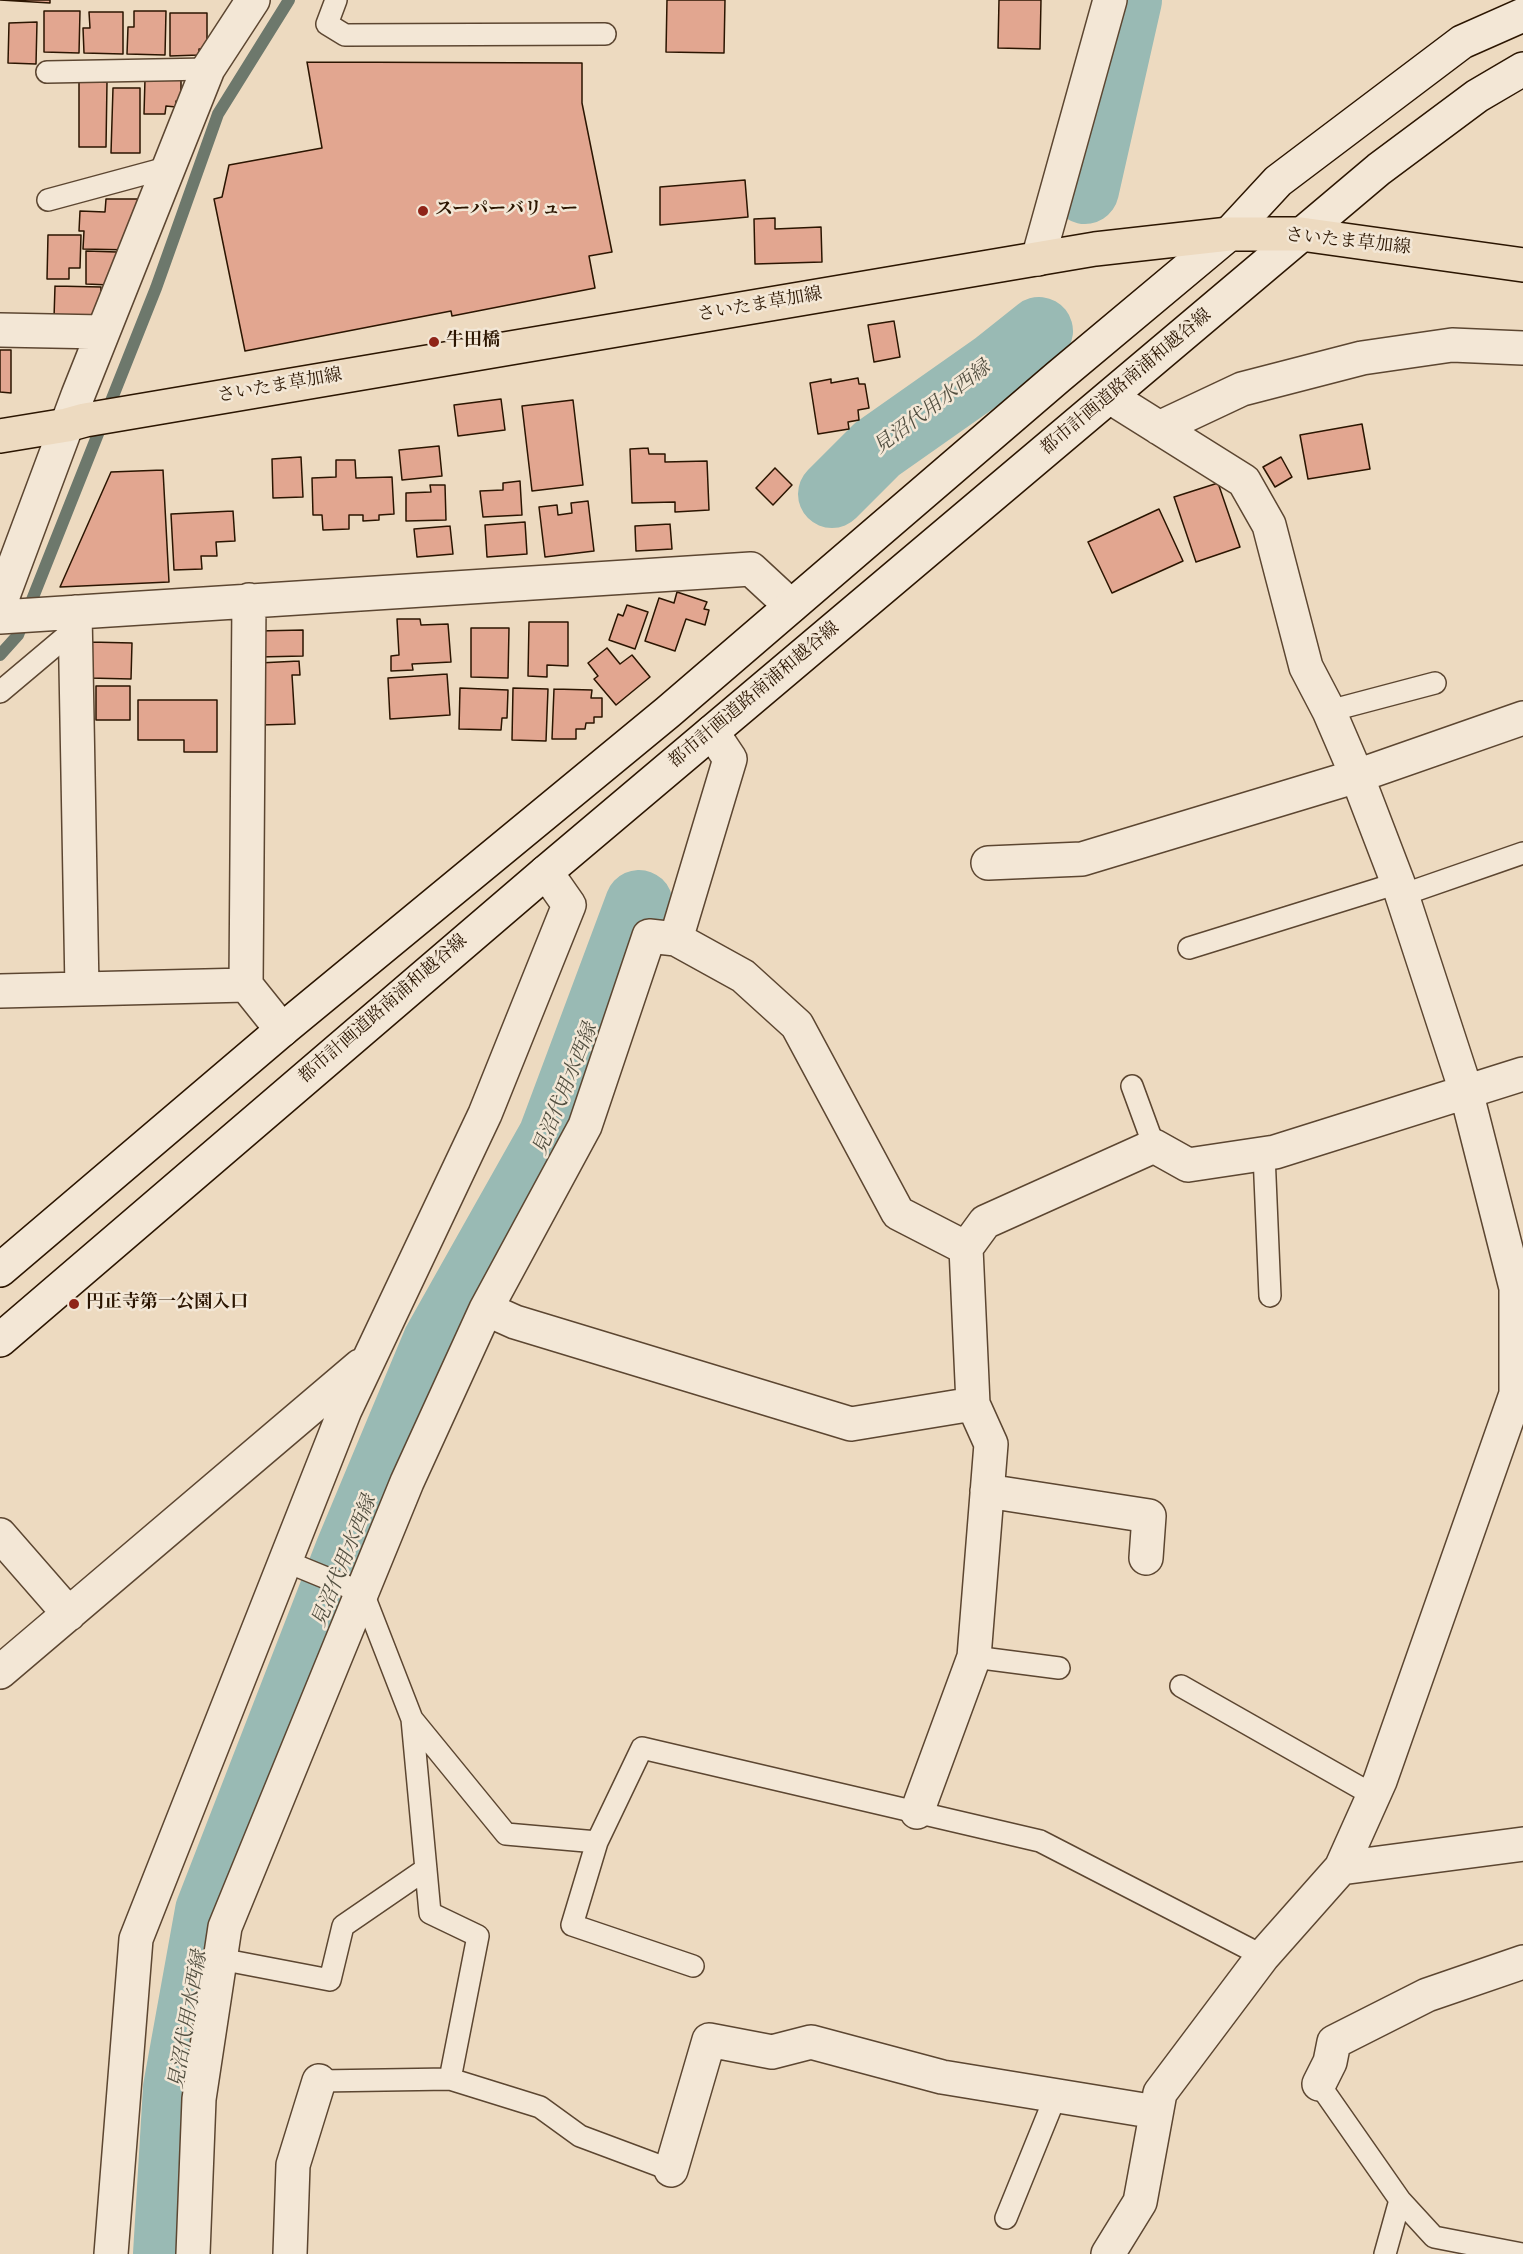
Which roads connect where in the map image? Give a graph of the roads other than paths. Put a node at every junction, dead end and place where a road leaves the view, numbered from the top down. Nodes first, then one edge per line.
1 (253, 0) edge
2 (336, 0) edge
3 (1110, 0) edge
4 (1523, 15) edge
5 (605, 34) dead end
6 (208, 69) junction
7 (1523, 69) edge
8 (47, 72) dead end
9 (170, 167) junction
10 (48, 200) dead end
11 (1229, 234) junction
12 (1301, 234) junction
13 (1038, 259) junction
14 (1523, 265) edge
15 (0, 330) edge
16 (103, 332) junction
17 (1523, 348) edge
18 (1110, 397) junction
19 (76, 422) junction
20 (1159, 428) junction
21 (0, 436) edge
22 (249, 600) junction
23 (0, 604) edge
24 (791, 606) junction
25 (0, 616) edge
26 (75, 620) junction
27 (1435, 683) dead end
28 (0, 692) edge
29 (1329, 711) junction
30 (1523, 718) edge
31 (712, 732) junction
32 (1357, 776) junction
33 (1523, 853) edge
34 (988, 863) dead end
35 (546, 872) junction
36 (1400, 889) junction
37 (676, 939) junction
38 (1189, 948) dead end
39 (246, 985) junction
40 (82, 989) junction
41 (0, 991) edge
42 (282, 1030) junction
43 (1523, 1074) edge
44 (1132, 1086) dead end
45 (1466, 1091) junction
46 (1154, 1146) junction
47 (1264, 1154) junction
48 (966, 1248) junction
49 (0, 1270) edge
50 (1270, 1296) dead end
51 (486, 1309) junction
52 (0, 1340) edge
53 (369, 1359) junction
54 (1519, 1400) edge
55 (973, 1404) junction
56 (987, 1491) junction
57 (0, 1535) edge
58 (1146, 1558) dead end
59 (285, 1561) junction
60 (363, 1593) junction
61 (69, 1614) junction
62 (974, 1657) junction
63 (1059, 1668) dead end
64 (0, 1672) edge
65 (1181, 1686) dead end
66 (412, 1719) junction
67 (1373, 1795) junction
68 (917, 1812) junction
69 (597, 1842) junction
70 (1523, 1844) edge
71 (1341, 1868) junction
72 (426, 1869) junction
73 (1263, 1956) junction
74 (220, 1959) junction
75 (1523, 1962) edge
76 (693, 1966) dead end
77 (450, 2079) junction
78 (319, 2081) joint
79 (1319, 2084) joint
80 (1056, 2095) junction
81 (1156, 2112) junction
82 (671, 2170) joint
83 (1400, 2200) junction
84 (1005, 2218) dead end
85 (111, 2254) edge
86 (193, 2254) edge
87 (290, 2254) edge
88 (1108, 2254) edge
89 (1385, 2254) edge
90 (1522, 2254) edge

1 - 6 street
2 - 5 lane
3 - 13 street
4 - 11 street
6 - 8 lane
6 - 9 street
7 - 12 street, 都市計画道路南浦和越谷線
9 - 10 lane
9 - 16 street
11 - 12 main road, さいたま草加線
11 - 13 main road, さいたま草加線
11 - 24 street
12 - 14 main road, さいたま草加線
12 - 18 street, 都市計画道路南浦和越谷線
13 - 19 main road, さいたま草加線
15 - 16 street
16 - 19 street
17 - 20 street
18 - 20 street
18 - 31 street, 都市計画道路南浦和越谷線
19 - 21 main road, さいたま草加線
19 - 23 street
20 - 29 street
22 - 24 street
22 - 26 street
22 - 39 street
24 - 42 street
25 - 26 street
26 - 28 lane
26 - 40 street
27 - 29 lane
29 - 32 street
30 - 32 street
31 - 35 street, 都市計画道路南浦和越谷線
31 - 37 street
32 - 34 street
32 - 36 street
33 - 36 lane
35 - 52 street, 都市計画道路南浦和越谷線
35 - 53 street
36 - 38 lane
36 - 45 street
37 - 48 street
37 - 51 street
39 - 40 street
39 - 42 street
40 - 41 street
42 - 49 street
43 - 45 street
44 - 46 lane
45 - 47 street
45 - 54 street
46 - 47 street
46 - 48 street
47 - 50 lane
48 - 55 street
51 - 55 street
51 - 60 street
53 - 59 street
53 - 61 street
54 - 67 street
55 - 56 street
56 - 58 street
56 - 62 street
57 - 61 street
59 - 60 lane
59 - 85 street
60 - 66 lane
60 - 74 street
61 - 64 street
62 - 63 lane
62 - 68 street
65 - 67 lane
66 - 69 lane
66 - 72 lane
67 - 71 street
68 - 69 lane
68 - 73 lane
69 - 76 lane
70 - 71 street
71 - 73 street
72 - 74 lane
72 - 77 lane
73 - 81 street
74 - 86 street
75 - 79 street
77 - 78 lane
77 - 82 lane
78 - 87 street
79 - 83 lane
80 - 81 street
80 - 82 street
80 - 84 lane
81 - 88 street
83 - 89 lane
83 - 90 lane

